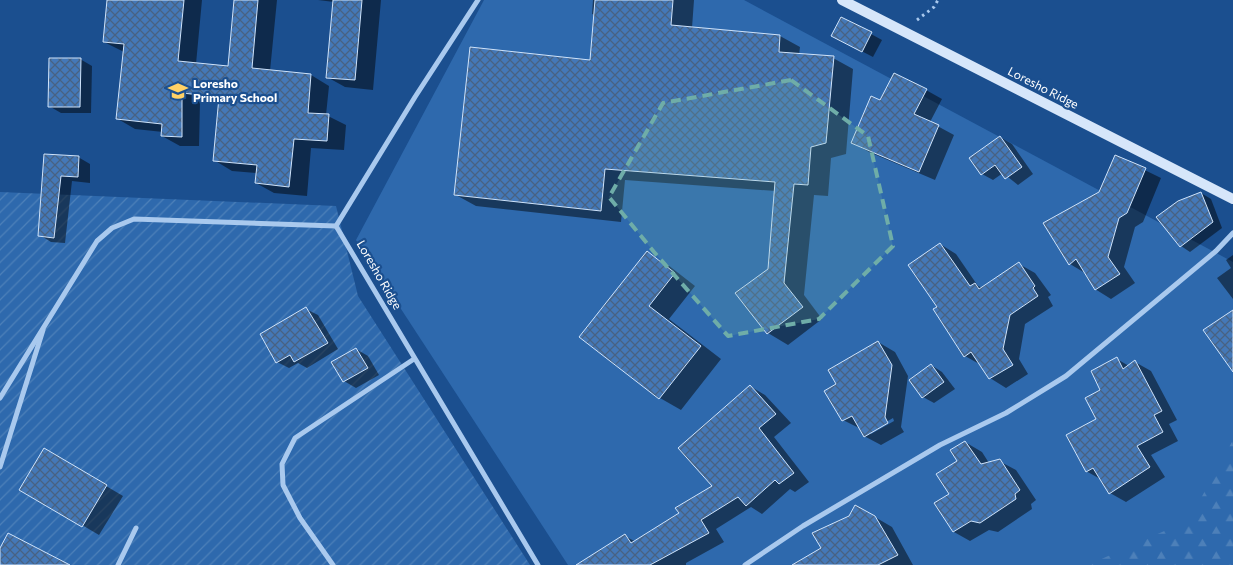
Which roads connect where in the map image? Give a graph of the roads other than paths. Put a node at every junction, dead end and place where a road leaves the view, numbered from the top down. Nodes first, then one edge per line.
1 (478, 0) edge
2 (842, 0) edge
3 (1233, 199) edge
4 (336, 226) junction
5 (1233, 233) edge
6 (46, 322) junction
7 (414, 359) junction
8 (0, 398) edge
9 (0, 467) edge
10 (136, 528) dead end
11 (118, 565) edge
12 (333, 565) edge
13 (538, 565) edge
14 (745, 565) edge

1 - 4 street
2 - 3 street, Loresho Ridge
4 - 6 street
4 - 7 street, Loresho Ridge
5 - 14 street
6 - 8 street
6 - 9 street
7 - 12 street
7 - 13 street, Loresho Ridge
10 - 11 street

